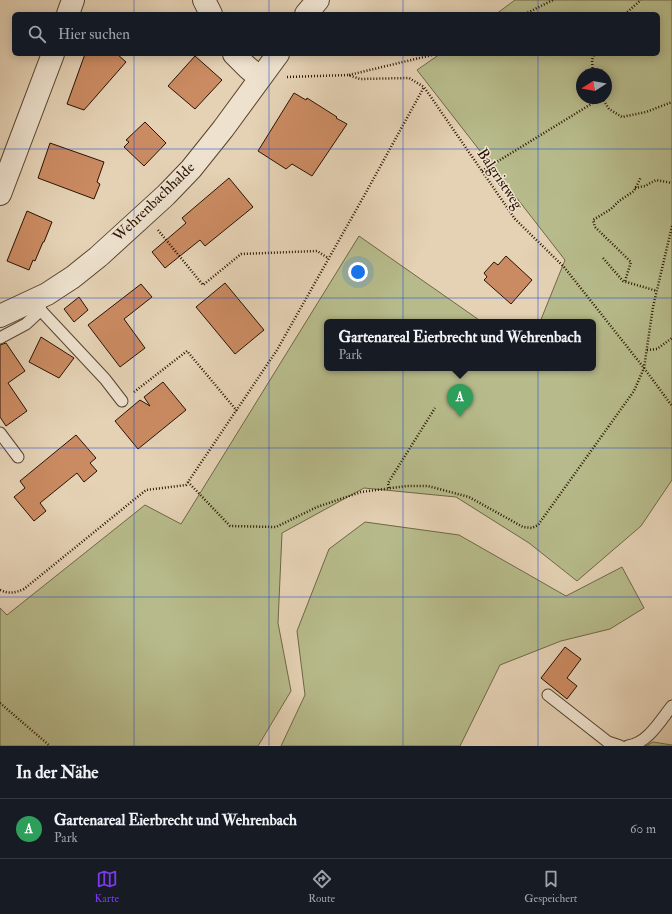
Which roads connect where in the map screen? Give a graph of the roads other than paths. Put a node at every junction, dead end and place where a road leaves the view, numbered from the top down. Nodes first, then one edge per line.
1 (73, 0) edge
2 (204, 0) edge
3 (318, 0) edge
4 (69, 12) edge
5 (210, 12) edge
6 (308, 12) edge
7 (52, 56) edge
8 (236, 56) edge
9 (276, 56) edge
10 (260, 78) junction
11 (0, 194) edge
12 (36, 306) junction
13 (0, 316) edge
14 (0, 338) edge
15 (122, 401) road end
16 (0, 433) edge
17 (18, 457) dead end
18 (548, 695) dead end
19 (672, 706) edge
20 (620, 746) edge
21 (628, 746) edge

1 - 4 street
2 - 5 street
3 - 6 street
7 - 11 street
8 - 10 street
9 - 10 street, Wehrenbachhalde
10 - 12 street, Wehrenbachhalde
12 - 13 street, Wehrenbachhalde
12 - 14 lane
12 - 15 lane
16 - 17 lane
18 - 20 lane
19 - 21 lane

